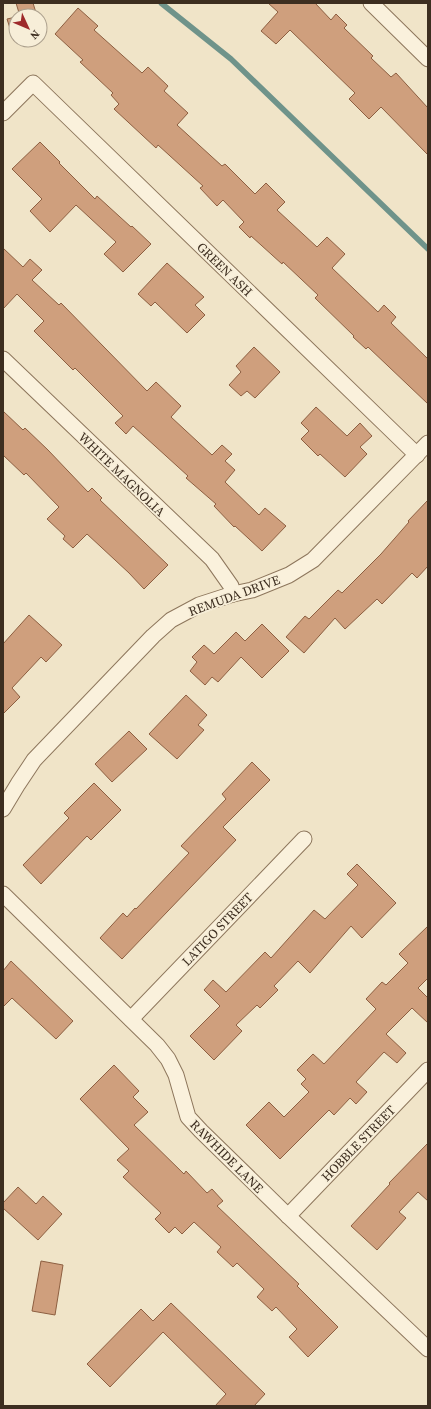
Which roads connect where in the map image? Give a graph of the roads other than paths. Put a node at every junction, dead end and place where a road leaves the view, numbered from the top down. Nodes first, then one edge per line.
1 (371, 3) edge
2 (428, 59) edge
3 (3, 113) edge
4 (3, 359) edge
5 (428, 443) edge
6 (417, 454) junction
7 (233, 594) junction
8 (3, 809) edge
9 (304, 839) dead end
10 (3, 894) edge
11 (131, 1019) junction
12 (428, 1070) edge
13 (288, 1216) junction
14 (428, 1349) edge

1 - 2 street
3 - 6 street, GREEN ASH
4 - 7 street, WHITE MAGNOLIA
5 - 6 street, REMUDA DRIVE
6 - 7 street, REMUDA DRIVE
7 - 8 street, REMUDA DRIVE
9 - 11 street, LATIGO STREET
10 - 11 street, RAWHIDE LANE
11 - 13 street, RAWHIDE LANE
12 - 13 street, HOBBLE STREET
13 - 14 street, RAWHIDE LANE

